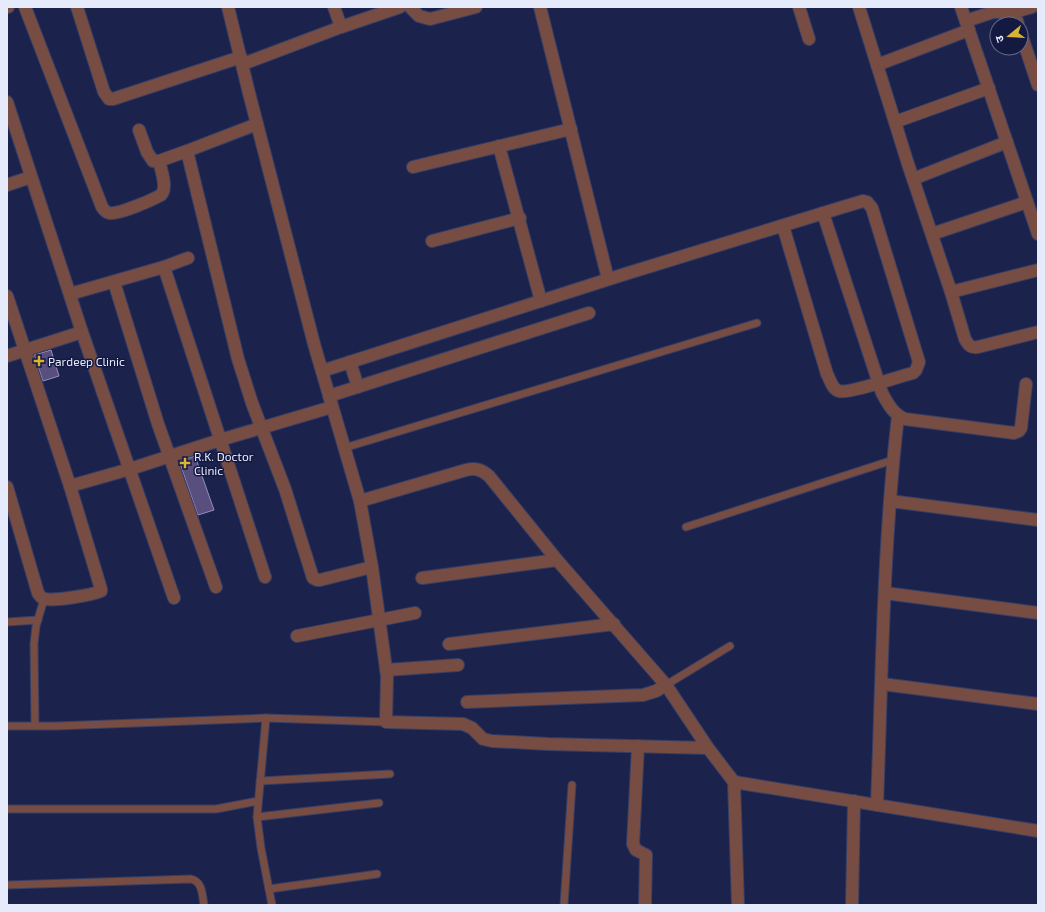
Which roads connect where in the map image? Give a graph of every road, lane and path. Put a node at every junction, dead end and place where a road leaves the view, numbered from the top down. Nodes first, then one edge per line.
1 (26, 7) edge
2 (77, 7) edge
3 (228, 7) edge
4 (334, 7) edge
5 (400, 7) edge
6 (410, 7) edge
7 (476, 7) edge
8 (540, 7) edge
9 (799, 7) edge
10 (860, 7) edge
11 (961, 7) edge
12 (1032, 7) edge
13 (376, 11) edge
14 (418, 12) edge
15 (1014, 12) junction
16 (1015, 16) edge
17 (968, 26) junction
18 (341, 27) junction
19 (809, 39) dead end
20 (1028, 56) edge
21 (242, 60) junction
22 (877, 65) junction
23 (1038, 85) edge
24 (989, 88) junction
25 (7, 102) edge
26 (895, 122) junction
27 (257, 124) junction
28 (571, 129) junction
29 (139, 130) dead end
30 (1007, 142) junction
31 (499, 146) junction
32 (186, 151) junction
33 (159, 161) junction
34 (412, 167) dead end
35 (31, 177) junction
36 (913, 179) junction
37 (7, 185) edge
38 (1027, 202) junction
39 (823, 213) junction
40 (520, 218) junction
41 (783, 226) junction
42 (932, 234) junction
43 (1038, 234) edge
44 (432, 241) dead end
45 (188, 258) dead end
46 (164, 267) junction
47 (1038, 270) edge
48 (608, 279) junction
49 (114, 282) junction
50 (951, 292) junction
51 (70, 294) junction
52 (7, 296) edge
53 (541, 301) junction
54 (589, 313) dead end
55 (757, 323) dead end
56 (82, 332) junction
57 (1038, 332) edge
58 (25, 350) junction
59 (7, 356) edge
60 (350, 362) junction
61 (322, 371) junction
62 (879, 383) junction
63 (1026, 384) dead end
64 (358, 387) junction
65 (331, 401) junction
66 (898, 416) junction
67 (262, 428) junction
68 (220, 440) junction
69 (344, 448) junction
70 (169, 455) junction
71 (893, 460) junction
72 (130, 469) junction
73 (70, 486) junction
74 (7, 487) edge
75 (360, 501) junction
76 (890, 501) junction
77 (1038, 520) edge
78 (686, 527) dead end
79 (557, 560) junction
80 (372, 568) junction
81 (265, 577) dead end
82 (422, 578) dead end
83 (216, 587) dead end
84 (886, 593) junction
85 (174, 598) dead end
86 (44, 600) junction
87 (415, 613) dead end
88 (1038, 613) edge
89 (38, 620) junction
90 (379, 620) junction
91 (7, 622) edge
92 (614, 624) junction
93 (297, 636) dead end
94 (449, 644) dead end
95 (730, 646) dead end
96 (458, 665) dead end
97 (386, 670) junction
98 (882, 684) junction
99 (666, 685) junction
100 (468, 702) dead end
101 (1038, 704) edge
102 (266, 718) junction
103 (386, 722) junction
104 (35, 725) junction
105 (7, 726) edge
106 (638, 746) junction
107 (708, 748) junction
108 (390, 774) dead end
109 (260, 781) junction
110 (734, 782) junction
111 (572, 785) dead end
112 (258, 801) junction
113 (854, 801) junction
114 (379, 803) dead end
115 (877, 805) junction
116 (7, 809) edge
117 (257, 817) junction
118 (1038, 831) edge
119 (377, 874) dead end
120 (7, 885) edge
121 (269, 889) junction
122 (204, 905) edge
123 (272, 905) edge
124 (564, 905) edge
125 (645, 905) edge
126 (738, 905) edge
127 (852, 905) edge

1 - 33 street
2 - 21 street
3 - 21 street
4 - 18 street
5 - 13 street
6 - 14 street
7 - 14 street
8 - 28 street
9 - 19 street
10 - 22 street
11 - 17 street
12 - 15 street
13 - 18 street
15 - 16 street
15 - 17 street
17 - 22 street
17 - 24 street
18 - 21 street
20 - 23 street
21 - 27 street
22 - 26 street
24 - 26 street
24 - 30 street
25 - 35 street
26 - 36 street
27 - 32 street
27 - 61 street
28 - 31 street
28 - 48 street
29 - 33 street
30 - 36 street
30 - 38 street
31 - 34 street
31 - 40 street
32 - 33 street
32 - 67 street
35 - 37 street
35 - 51 street
36 - 42 street
38 - 42 street
38 - 43 street
39 - 41 street
39 - 62 street
39 - 62 street
40 - 44 street
40 - 53 street
41 - 48 street
41 - 62 street
42 - 50 street
45 - 46 street
46 - 49 street
46 - 68 street
47 - 50 street
48 - 53 street
49 - 51 street
49 - 70 street
50 - 57 street
51 - 56 street
52 - 58 street
53 - 60 street
54 - 64 street
55 - 69 lane
56 - 58 street
56 - 72 street
58 - 59 street
58 - 73 street
60 - 61 street
60 - 64 street
61 - 65 street
62 - 66 street
63 - 66 street
64 - 65 street
65 - 67 street
65 - 69 street
66 - 71 street
67 - 68 street
67 - 80 street
68 - 70 street
68 - 81 street
69 - 75 street
70 - 72 street
70 - 83 street
71 - 76 street
71 - 78 lane
72 - 73 street
72 - 85 street
73 - 86 street
74 - 86 street
75 - 79 street
75 - 80 street
76 - 77 street
76 - 84 street
79 - 82 street
79 - 92 street
80 - 90 street
84 - 88 street
84 - 98 street
86 - 89 lane
87 - 90 street
89 - 91 lane
89 - 104 lane
90 - 93 street
90 - 97 street
92 - 94 street
92 - 99 street
95 - 99 lane
96 - 97 street
97 - 103 street
98 - 101 street
98 - 115 street
99 - 100 street
99 - 107 street
102 - 103 lane
102 - 104 lane
102 - 109 lane
103 - 106 street
104 - 105 lane
106 - 107 street
106 - 125 street
107 - 110 street
108 - 109 lane
109 - 112 lane
110 - 113 street
110 - 126 street
111 - 124 lane
112 - 116 lane
112 - 117 lane
113 - 115 street
113 - 127 street
114 - 117 lane
115 - 118 street
117 - 121 lane
119 - 121 lane
120 - 122 lane
121 - 123 lane

